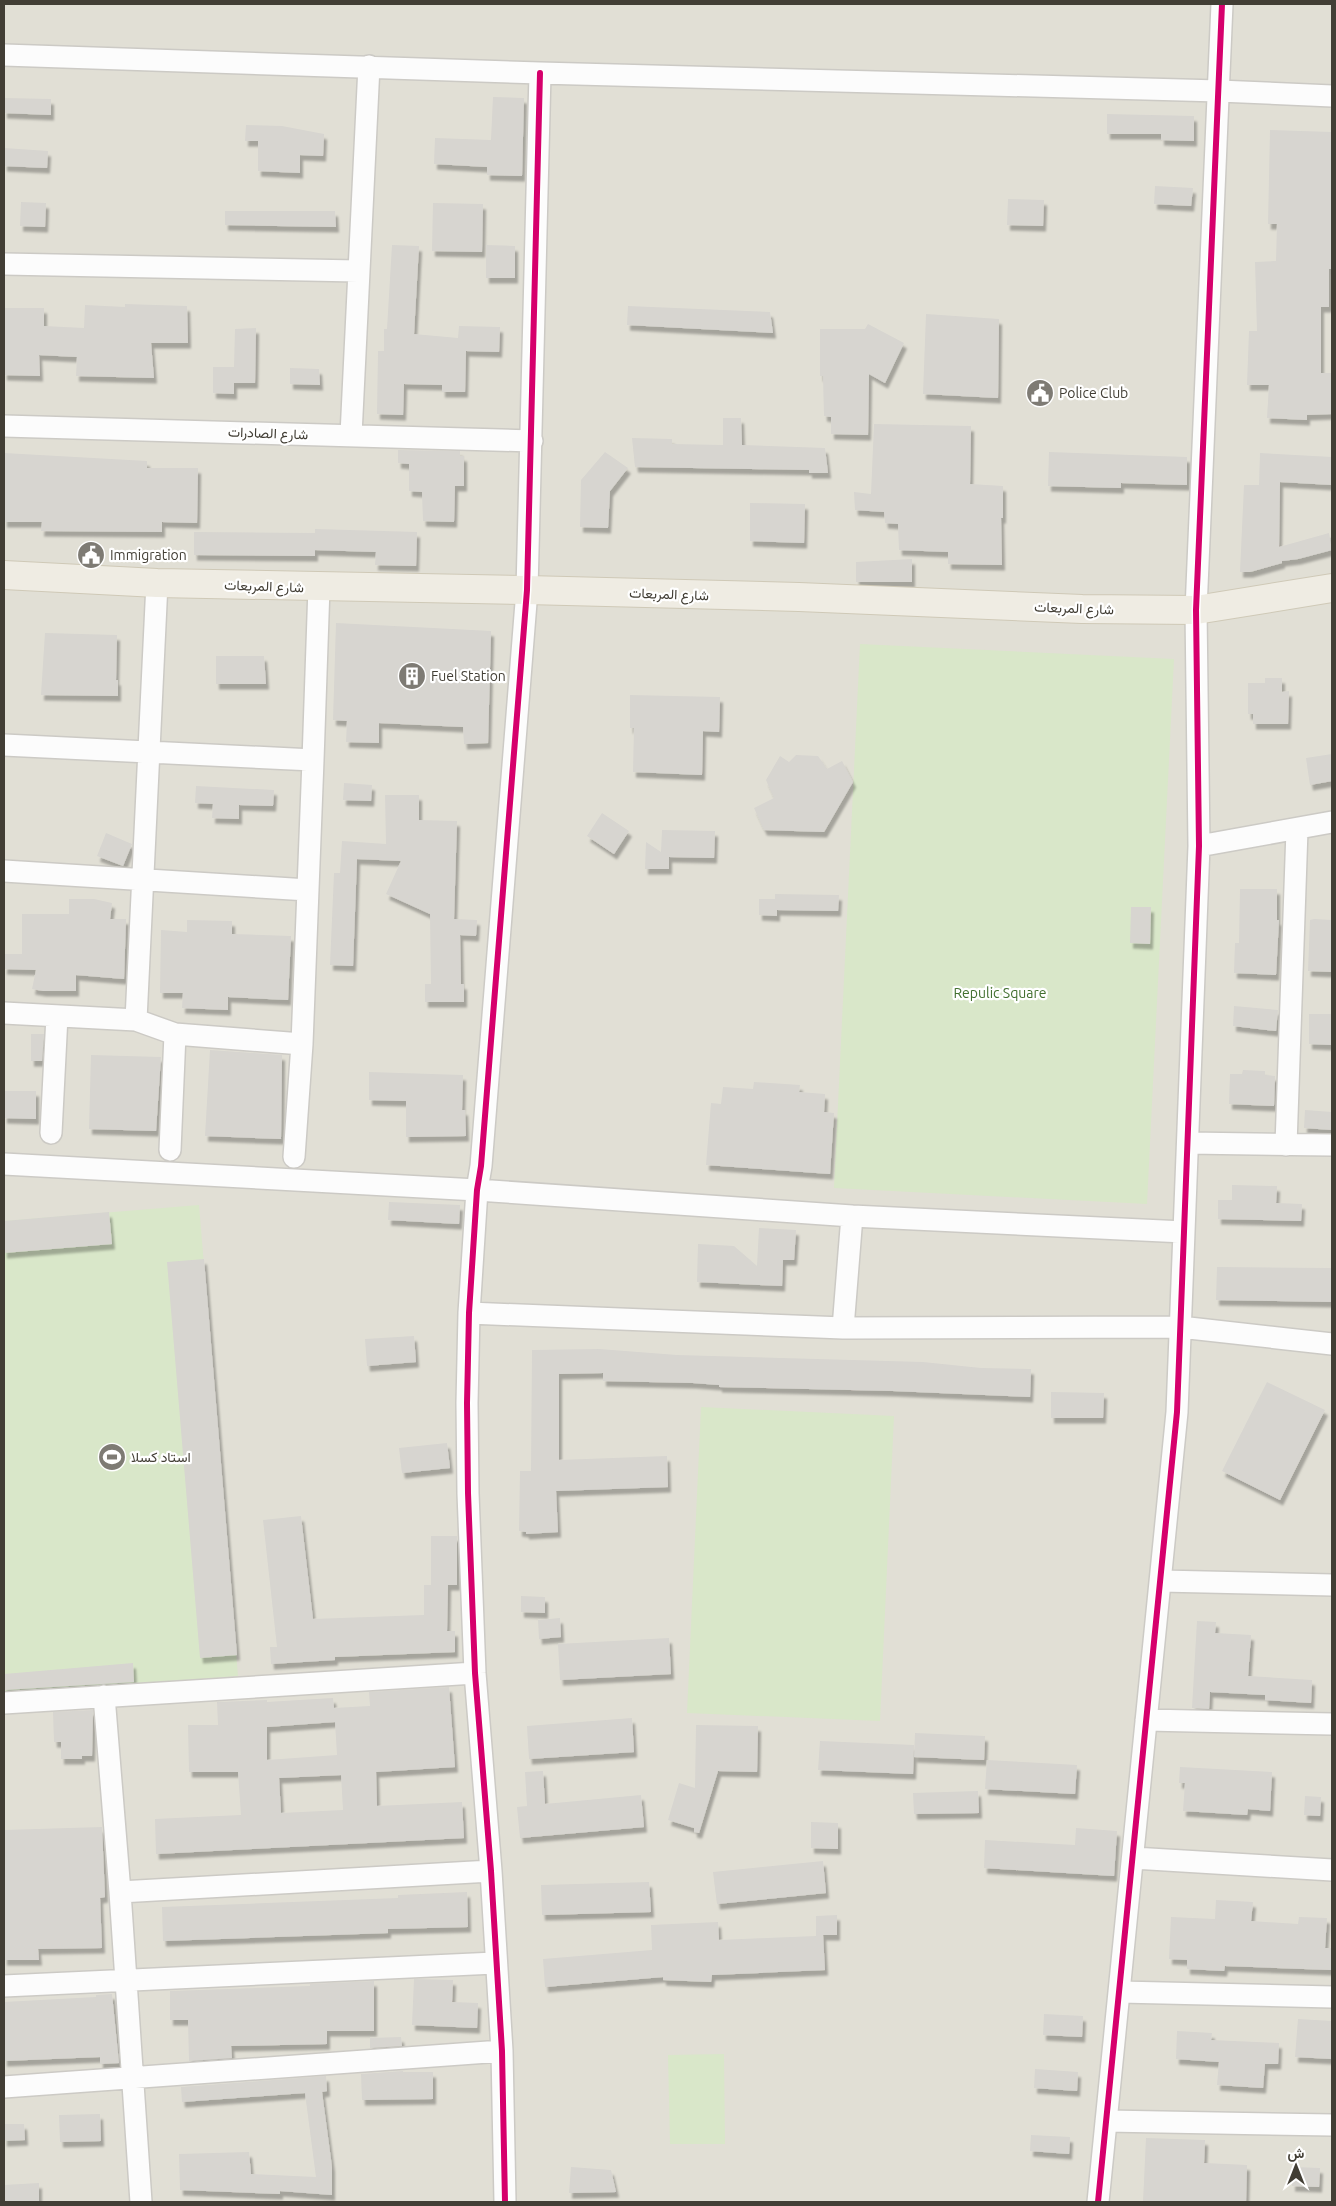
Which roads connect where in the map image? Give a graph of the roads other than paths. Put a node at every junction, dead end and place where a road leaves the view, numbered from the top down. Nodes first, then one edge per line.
1 (1222, 4) edge
2 (4, 54) edge
3 (369, 66) junction
4 (540, 73) junction
5 (1218, 91) junction
6 (1332, 96) edge
7 (4, 264) edge
8 (358, 272) junction
9 (4, 426) edge
10 (351, 435) junction
11 (532, 441) junction
12 (4, 575) edge
13 (157, 582) junction
14 (319, 587) junction
15 (1332, 588) edge
16 (527, 590) junction
17 (1196, 610) junction
18 (4, 745) edge
19 (150, 752) junction
20 (313, 760) junction
21 (1332, 822) edge
22 (1297, 830) junction
23 (1199, 846) junction
24 (4, 871) edge
25 (144, 880) junction
26 (308, 890) junction
27 (4, 1013) edge
28 (58, 1016) junction
29 (136, 1020) junction
30 (175, 1034) junction
31 (302, 1044) junction
32 (51, 1133) dead end
33 (1188, 1143) junction
34 (1286, 1145) junction
35 (1332, 1145) edge
36 (170, 1150) dead end
37 (294, 1157) dead end
38 (4, 1164) edge
39 (477, 1190) junction
40 (852, 1216) junction
41 (1184, 1232) junction
42 (469, 1313) junction
43 (1180, 1327) junction
44 (843, 1328) junction
45 (1332, 1344) edge
46 (1160, 1582) junction
47 (1332, 1585) edge
48 (475, 1673) junction
49 (104, 1696) junction
50 (4, 1703) edge
51 (1146, 1720) junction
52 (1332, 1724) edge
53 (1132, 1858) junction
54 (1332, 1870) edge
55 (491, 1871) junction
56 (120, 1892) junction
57 (495, 1963) junction
58 (126, 1980) junction
59 (4, 1986) edge
60 (1120, 1992) junction
61 (1332, 1997) edge
62 (502, 2051) junction
63 (131, 2078) junction
64 (4, 2087) edge
65 (1106, 2121) junction
66 (1332, 2125) edge
67 (141, 2202) edge
68 (505, 2202) edge
69 (1098, 2202) edge

1 - 5 street
2 - 3 street
3 - 4 street
3 - 8 street
4 - 5 street
4 - 11 street
5 - 6 street
5 - 17 street
7 - 8 street
8 - 10 street
9 - 10 street, شارع الصادرات
10 - 11 street, شارع الصادرات
11 - 16 street
12 - 13 main road, شارع المربعات
13 - 14 main road, شارع المربعات
13 - 19 street
14 - 16 main road, شارع المربعات
14 - 20 street
15 - 17 main road, شارع المربعات
16 - 17 main road, شارع المربعات
16 - 39 street
17 - 23 street
18 - 19 street
19 - 20 street
19 - 25 street
20 - 26 street
21 - 22 street
22 - 23 street
22 - 34 street
23 - 33 street
24 - 25 street
25 - 26 street
25 - 29 street
26 - 31 street
27 - 28 street
28 - 29 street
28 - 32 street
29 - 30 street
30 - 31 street
30 - 36 street
31 - 37 street
33 - 34 street
33 - 41 street
34 - 35 street
38 - 39 street
39 - 40 street
39 - 42 street
40 - 41 street
40 - 44 street
41 - 43 street
42 - 44 street
42 - 48 street
43 - 44 street
43 - 45 street
43 - 46 street
46 - 47 street
46 - 51 street
48 - 49 street
48 - 55 street
49 - 50 street
49 - 56 street
51 - 52 street
51 - 53 street
53 - 54 street
53 - 60 street
55 - 56 street
55 - 57 street
56 - 58 street
57 - 58 street
57 - 62 street
58 - 59 street
58 - 63 street
60 - 61 street
60 - 65 street
62 - 63 street
62 - 68 street
63 - 64 street
63 - 67 street
65 - 66 street
65 - 69 street

